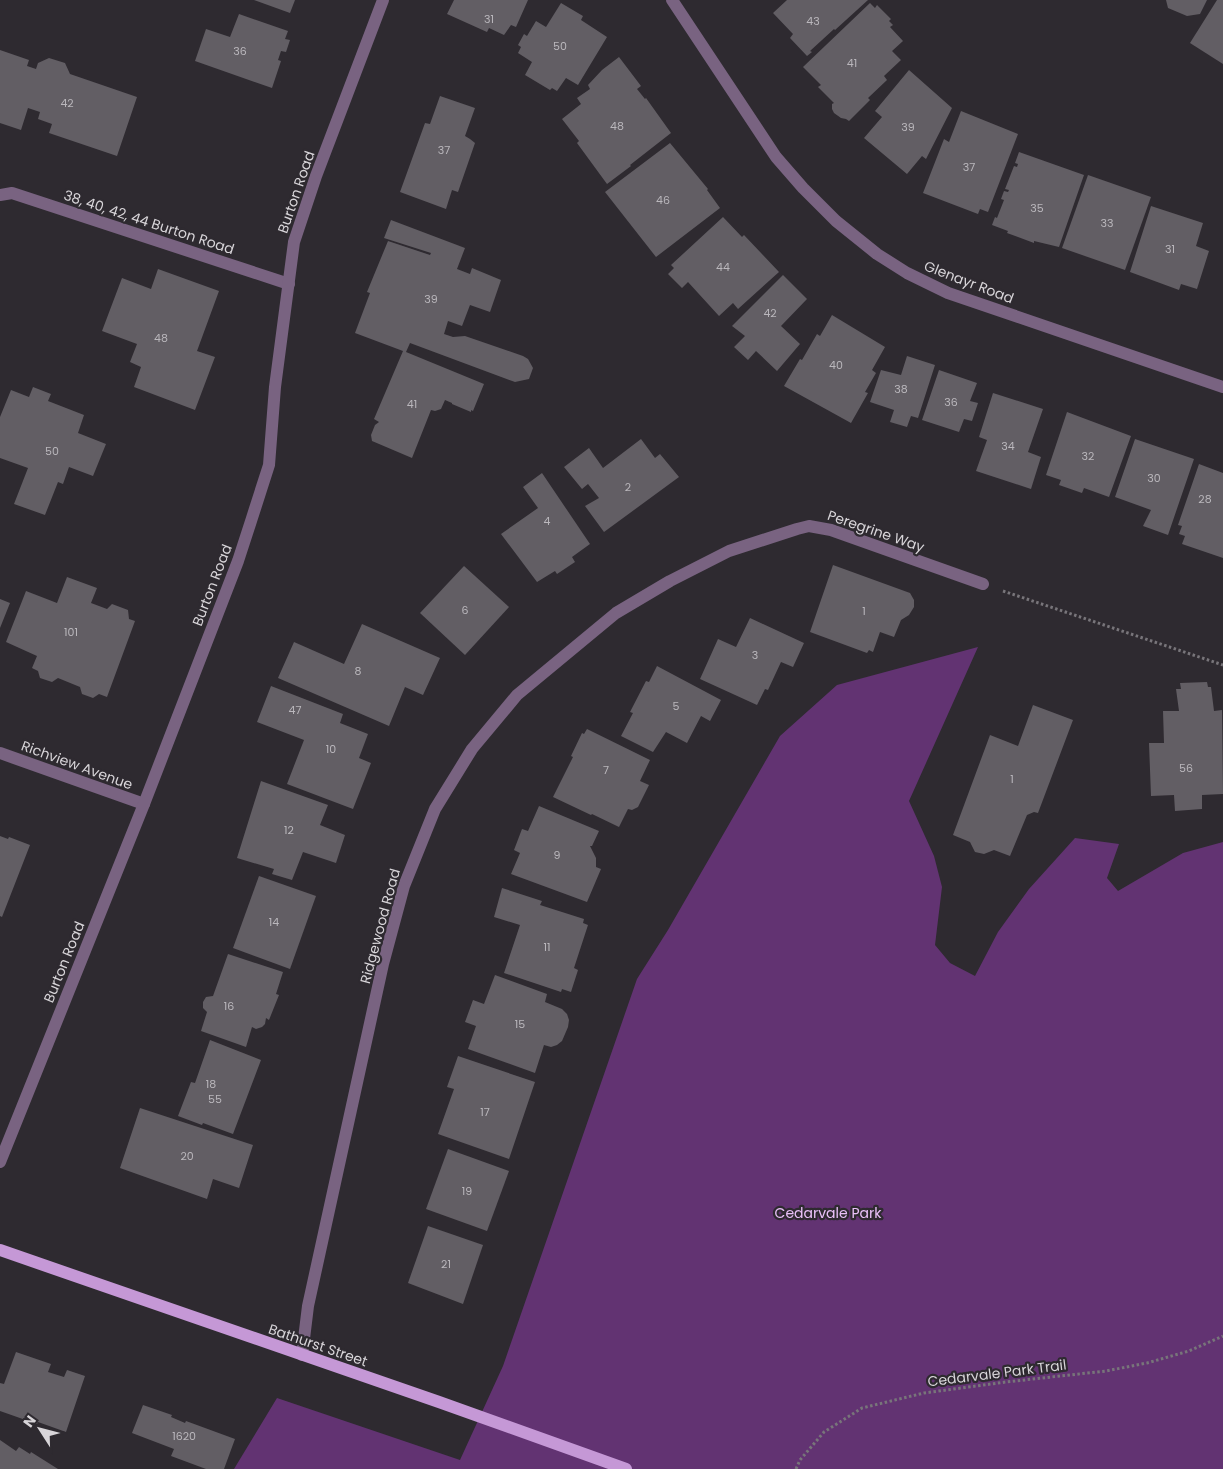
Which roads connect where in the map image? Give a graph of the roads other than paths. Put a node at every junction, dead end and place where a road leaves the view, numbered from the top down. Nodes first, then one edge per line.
1 (383, 0) edge
2 (672, 0) edge
3 (0, 195) edge
4 (289, 284) junction
5 (1223, 387) edge
6 (729, 551) joint
7 (983, 584) road end
8 (0, 753) edge
9 (144, 804) junction
10 (0, 1162) edge
11 (0, 1250) edge
12 (302, 1355) junction
13 (626, 1469) edge

1 - 4 street, Burton Road
2 - 5 street, Glenayr Road
3 - 4 street, 38, 40, 42, 44 Burton Road
4 - 9 street, Burton Road
6 - 7 street, Peregrine Way
6 - 12 street, Ridgewood Road
8 - 9 street, Richview Avenue
9 - 10 street, Burton Road
11 - 12 main road, Bathurst Street
12 - 13 main road, Bathurst Street

